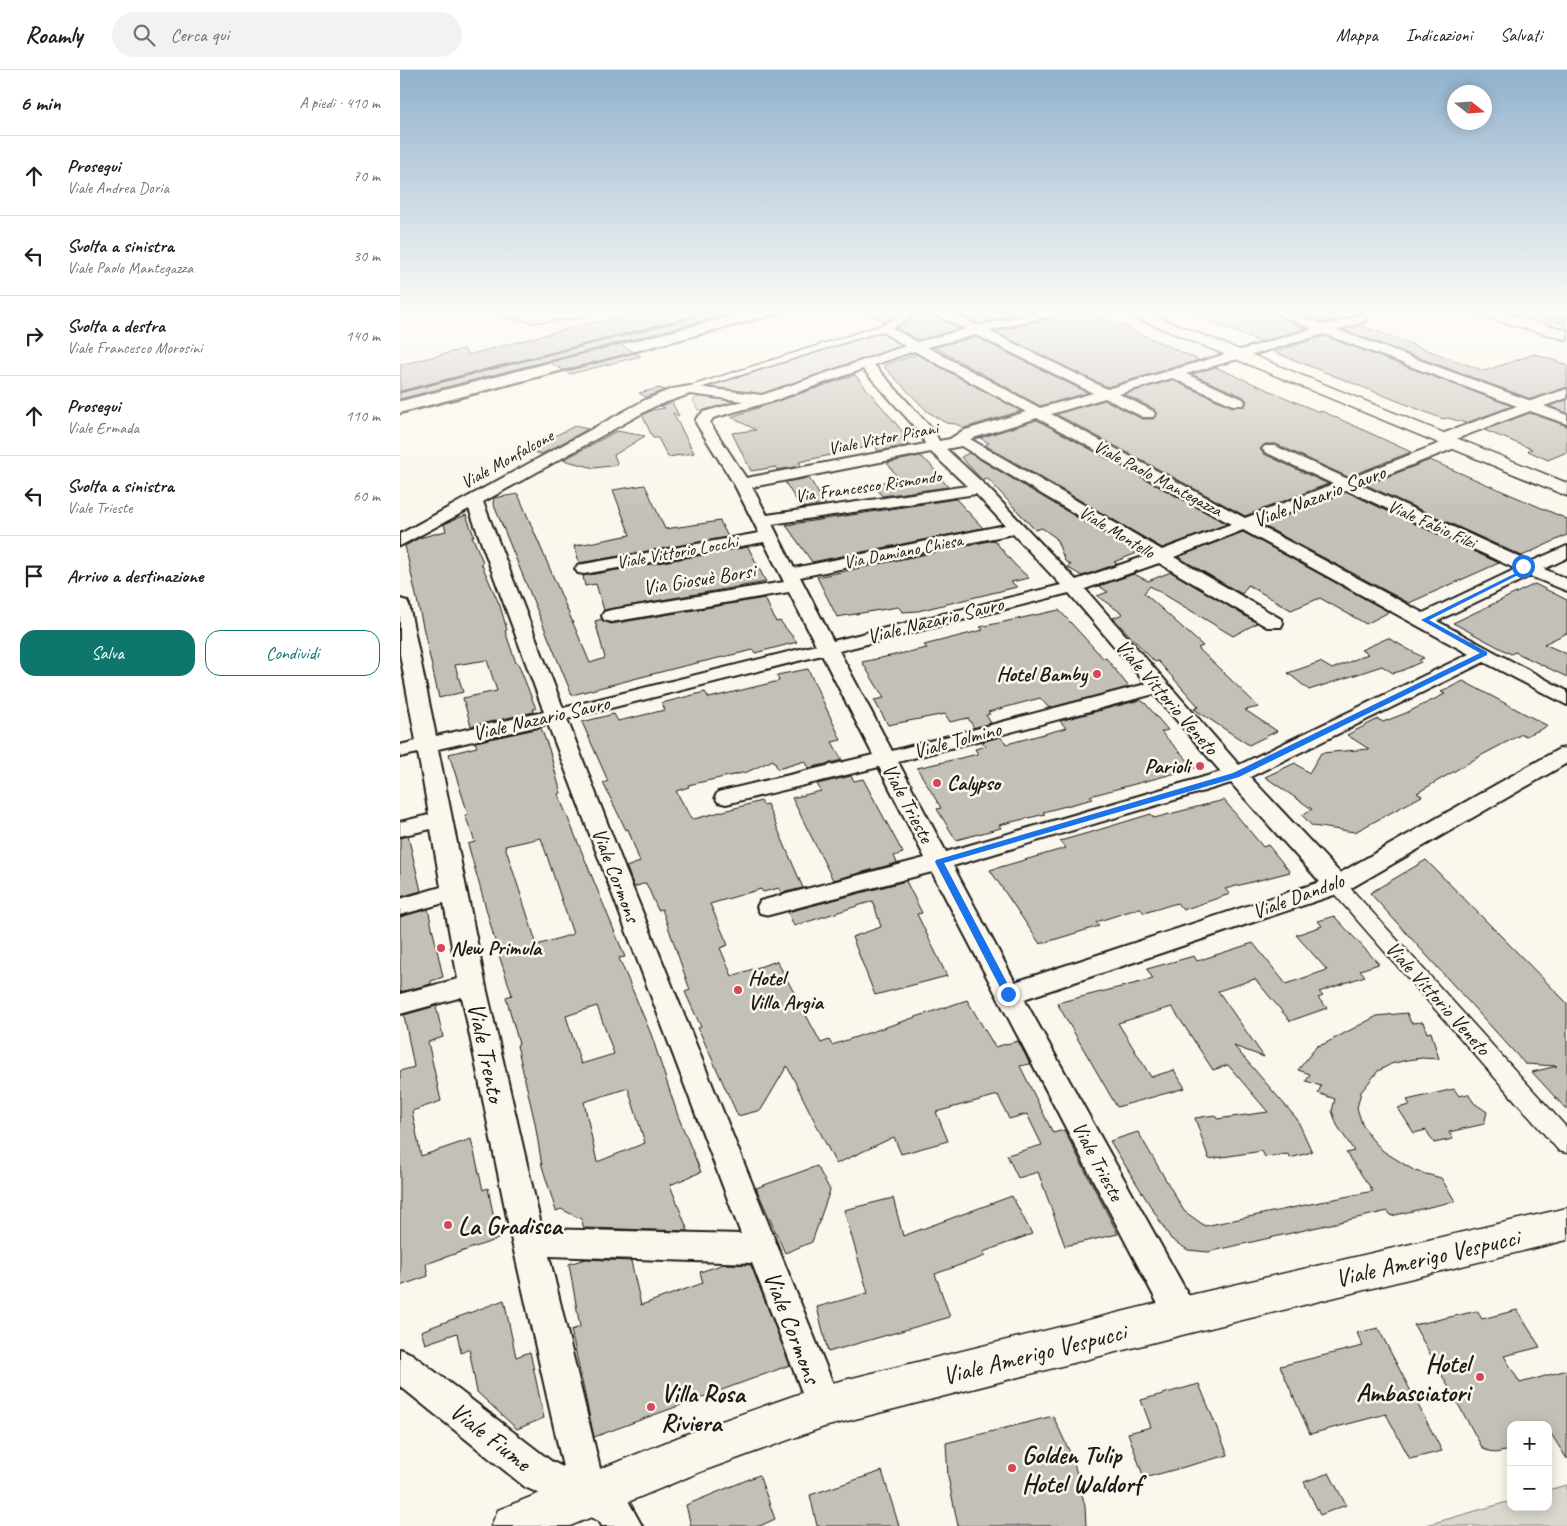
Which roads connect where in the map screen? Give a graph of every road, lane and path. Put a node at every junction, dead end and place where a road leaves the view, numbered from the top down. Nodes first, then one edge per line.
1 (716, 380) edge
2 (820, 380) edge
3 (880, 380) edge
4 (974, 380) edge
5 (1079, 380) edge
6 (1148, 380) edge
7 (1187, 380) edge
8 (1300, 380) edge
9 (1460, 380) edge
10 (677, 392) junction
11 (714, 392) junction
12 (1567, 392) edge
13 (1106, 393) junction
14 (749, 401) junction
15 (1238, 402) dead end
16 (1530, 406) junction
17 (696, 413) junction
18 (1037, 414) junction
19 (1148, 414) dead end
20 (1567, 420) edge
21 (960, 438) junction
22 (1449, 441) junction
23 (934, 447) junction
24 (1270, 449) dead end
25 (742, 484) junction
26 (1345, 485) junction
27 (980, 489) junction
28 (1567, 490) edge
29 (474, 500) junction
30 (1245, 525) junction
31 (1018, 528) junction
32 (765, 529) junction
33 (400, 540) edge
34 (1567, 551) edge
35 (1159, 557) junction
36 (1529, 568) junction
37 (584, 569) dead end
38 (791, 580) junction
39 (1567, 586) edge
40 (1073, 587) junction
41 (400, 605) edge
42 (611, 616) dead end
43 (1424, 620) junction
44 (1274, 623) dead end
45 (827, 646) junction
46 (1485, 654) junction
47 (1158, 688) junction
48 (1567, 699) edge
49 (556, 716) junction
50 (429, 744) junction
51 (400, 751) edge
52 (1567, 754) edge
53 (886, 759) junction
54 (1236, 775) junction
55 (726, 797) dead end
56 (442, 818) junction
57 (400, 828) edge
58 (939, 862) junction
59 (1337, 885) junction
60 (455, 892) junction
61 (400, 907) edge
62 (770, 907) dead end
63 (473, 985) junction
64 (1008, 994) junction
65 (400, 1004) edge
66 (1567, 1144) edge
67 (1567, 1224) edge
68 (528, 1242) junction
69 (763, 1249) junction
70 (1182, 1316) junction
71 (400, 1365) edge
72 (824, 1406) junction
73 (588, 1495) junction
74 (514, 1526) edge
75 (623, 1526) edge

1 - 10 street, Viale Monfalcone
2 - 14 street
3 - 23 street, Viale Vittorio Veneto
4 - 18 street, Viale Paolo Mantegazza
5 - 13 street
6 - 13 street, Viale Vittor Pisani
7 - 15 street
8 - 22 street
9 - 16 street
10 - 11 street
10 - 29 street, Viale Monfalcone
11 - 14 street
11 - 17 street
12 - 16 street, Viale Nazario Sauro
13 - 18 street, Viale Vittor Pisani
13 - 19 street
14 - 17 street
16 - 20 street
16 - 22 street, Viale Nazario Sauro
17 - 25 street, Viale Trieste
18 - 21 street, Viale Vittor Pisani
18 - 30 street, Viale Paolo Mantegazza
21 - 23 street, Viale Vittor Pisani
21 - 35 street, Viale Montello
22 - 26 street, Viale Nazario Sauro
22 - 28 street
23 - 25 street, Viale Vittor Pisani
23 - 27 street, Viale Vittorio Veneto
24 - 26 street, Viale Fabio Filzi
25 - 32 street, Viale Trieste
26 - 30 street, Viale Nazario Sauro
26 - 36 street, Viale Fabio Filzi
27 - 31 street, Viale Vittorio Veneto
27 - 32 street, Via Francesco Rismondo
29 - 33 street, Viale Monfalcone
29 - 49 street, Viale Cormons
30 - 35 street, Viale Nazario Sauro
30 - 43 street, Viale Paolo Mantegazza
31 - 38 street, Via Damiano Chiesa
31 - 40 street, Viale Vittorio Veneto
32 - 37 street, Viale Vittorio Locchi
32 - 38 street, Viale Trieste
34 - 36 street
35 - 40 street, Viale Nazario Sauro
35 - 44 street, Viale Montello
36 - 39 street, Viale Fabio Filzi
36 - 43 street
38 - 42 street, Via Giosuè Borsi
38 - 45 street, Viale Trieste
40 - 45 street, Viale Nazario Sauro
40 - 47 street, Viale Vittorio Veneto
41 - 50 street, Viale Trento
43 - 46 street, Viale Paolo Mantegazza
45 - 49 street, Viale Nazario Sauro
45 - 53 street, Viale Trieste
46 - 48 street, Viale Paolo Mantegazza
46 - 54 street
47 - 53 street, Viale Tolmino
47 - 54 street, Viale Vittorio Veneto
49 - 50 street, Viale Nazario Sauro
49 - 69 street, Viale Cormons
50 - 51 street, Viale Nazario Sauro
50 - 56 street, Viale Trento
52 - 59 street, Viale Dandolo
53 - 55 street, Viale Tolmino
53 - 58 street, Viale Trieste
54 - 58 street
54 - 59 street, Viale Vittorio Veneto
56 - 57 street
56 - 60 street, Viale Trento
58 - 62 street
58 - 64 street, Viale Trieste
59 - 64 street, Viale Dandolo
59 - 66 street, Viale Vittorio Veneto
60 - 61 street
60 - 63 street, Viale Trento
63 - 65 street
63 - 68 street, Viale Trento
64 - 70 street, Viale Trieste
67 - 70 street, Viale Amerigo Vespucci
68 - 69 street, Viale Cormons
68 - 73 street, Viale Trento
69 - 72 street, Viale Cormons
70 - 72 street, Viale Amerigo Vespucci
71 - 73 street, Viale Fiume
72 - 73 street, Viale Amerigo Vespucci
73 - 74 street, Viale Amerigo Vespucci
73 - 75 street, Viale Fiume

